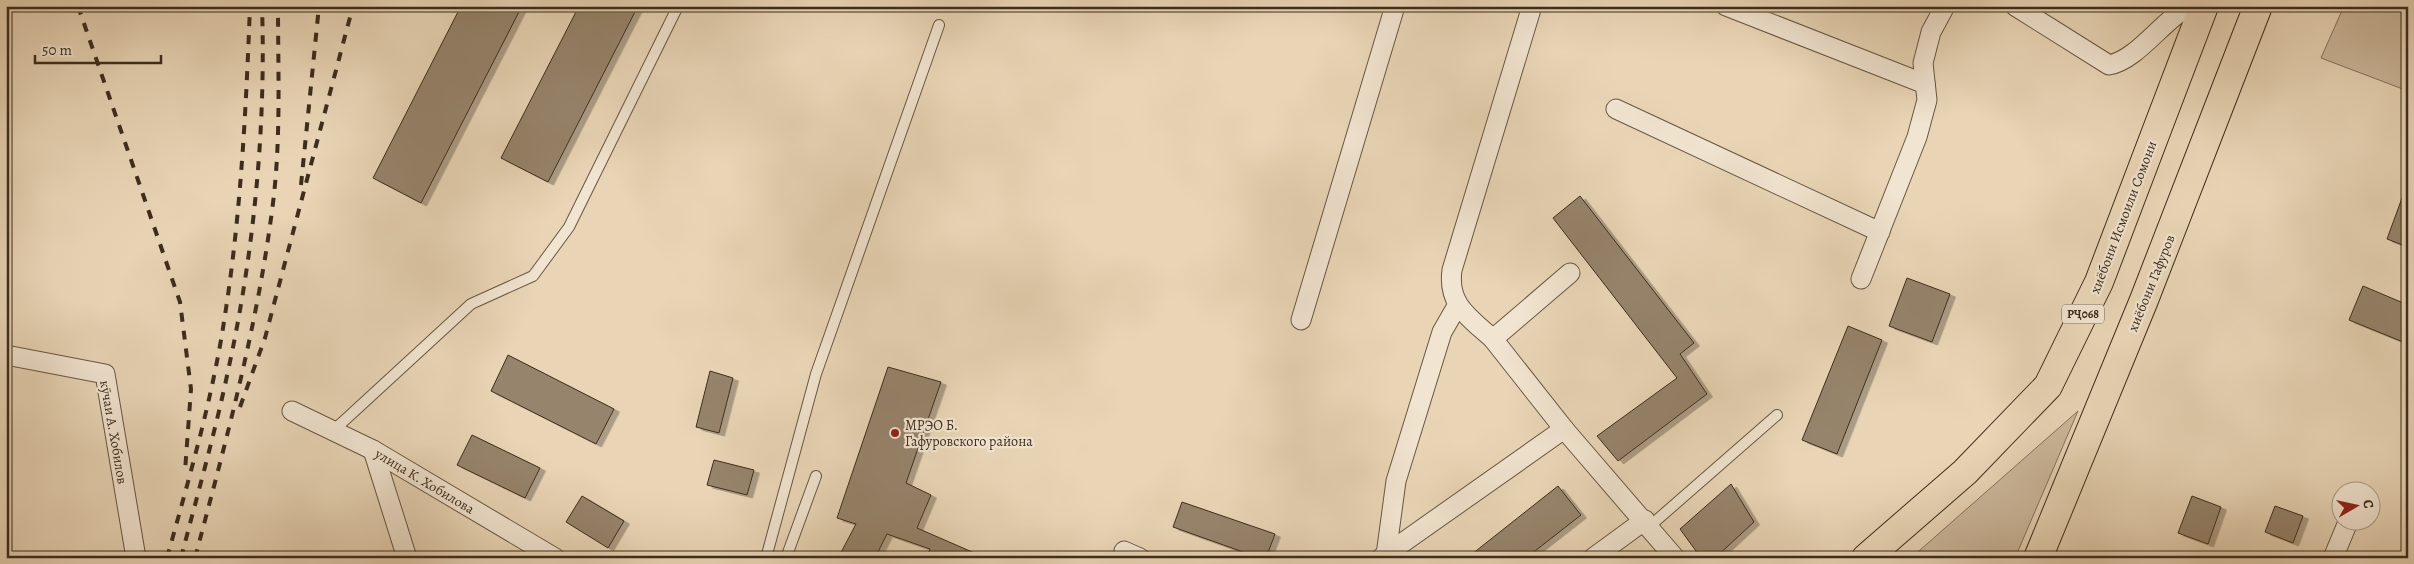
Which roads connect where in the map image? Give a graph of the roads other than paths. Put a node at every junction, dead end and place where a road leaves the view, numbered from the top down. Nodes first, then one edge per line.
1 (678, 6) edge
2 (1395, 6) edge
3 (1532, 6) edge
4 (1726, 6) edge
5 (1945, 6) edge
6 (2015, 6) edge
7 (2189, 6) edge
8 (2204, 6) edge
9 (2258, 6) edge
10 (939, 25) dead end
11 (1925, 84) junction
12 (1616, 109) dead end
13 (1880, 232) junction
14 (1570, 273) dead end
15 (1861, 278) dead end
16 (1457, 306) junction
17 (1302, 320) dead end
18 (1493, 339) junction
19 (6, 356) edge
20 (292, 411) dead end
21 (1777, 414) dead end
22 (1564, 429) junction
23 (334, 430) junction
24 (373, 450) junction
25 (816, 476) dead end
26 (1647, 523) junction
27 (2344, 532) edge
28 (1383, 556) edge
29 (136, 558) edge
30 (407, 558) edge
31 (555, 558) edge
32 (766, 558) edge
33 (786, 558) edge
34 (1593, 558) edge
35 (1675, 558) edge
36 (1866, 558) edge
37 (2038, 558) edge
38 (2333, 558) edge

1 - 23 lane
2 - 17 street
3 - 16 street
4 - 11 street
5 - 11 street
6 - 7 street
8 - 36 highway, хиёбони Исмоили Сомони / РҶ068
9 - 37 highway, хиёбони Гафуров
10 - 32 lane
11 - 13 street
12 - 13 street
13 - 15 street
14 - 18 street
16 - 18 street
16 - 28 street
18 - 22 street
19 - 29 street, кӯчаи А. Хобилов
20 - 23 street, улица К. Хобилова
21 - 26 lane
22 - 26 street
22 - 28 street
23 - 24 street, улица К. Хобилова
24 - 30 street
24 - 31 street, улица К. Хобилова
25 - 33 lane
26 - 34 street
26 - 35 street
27 - 38 street

